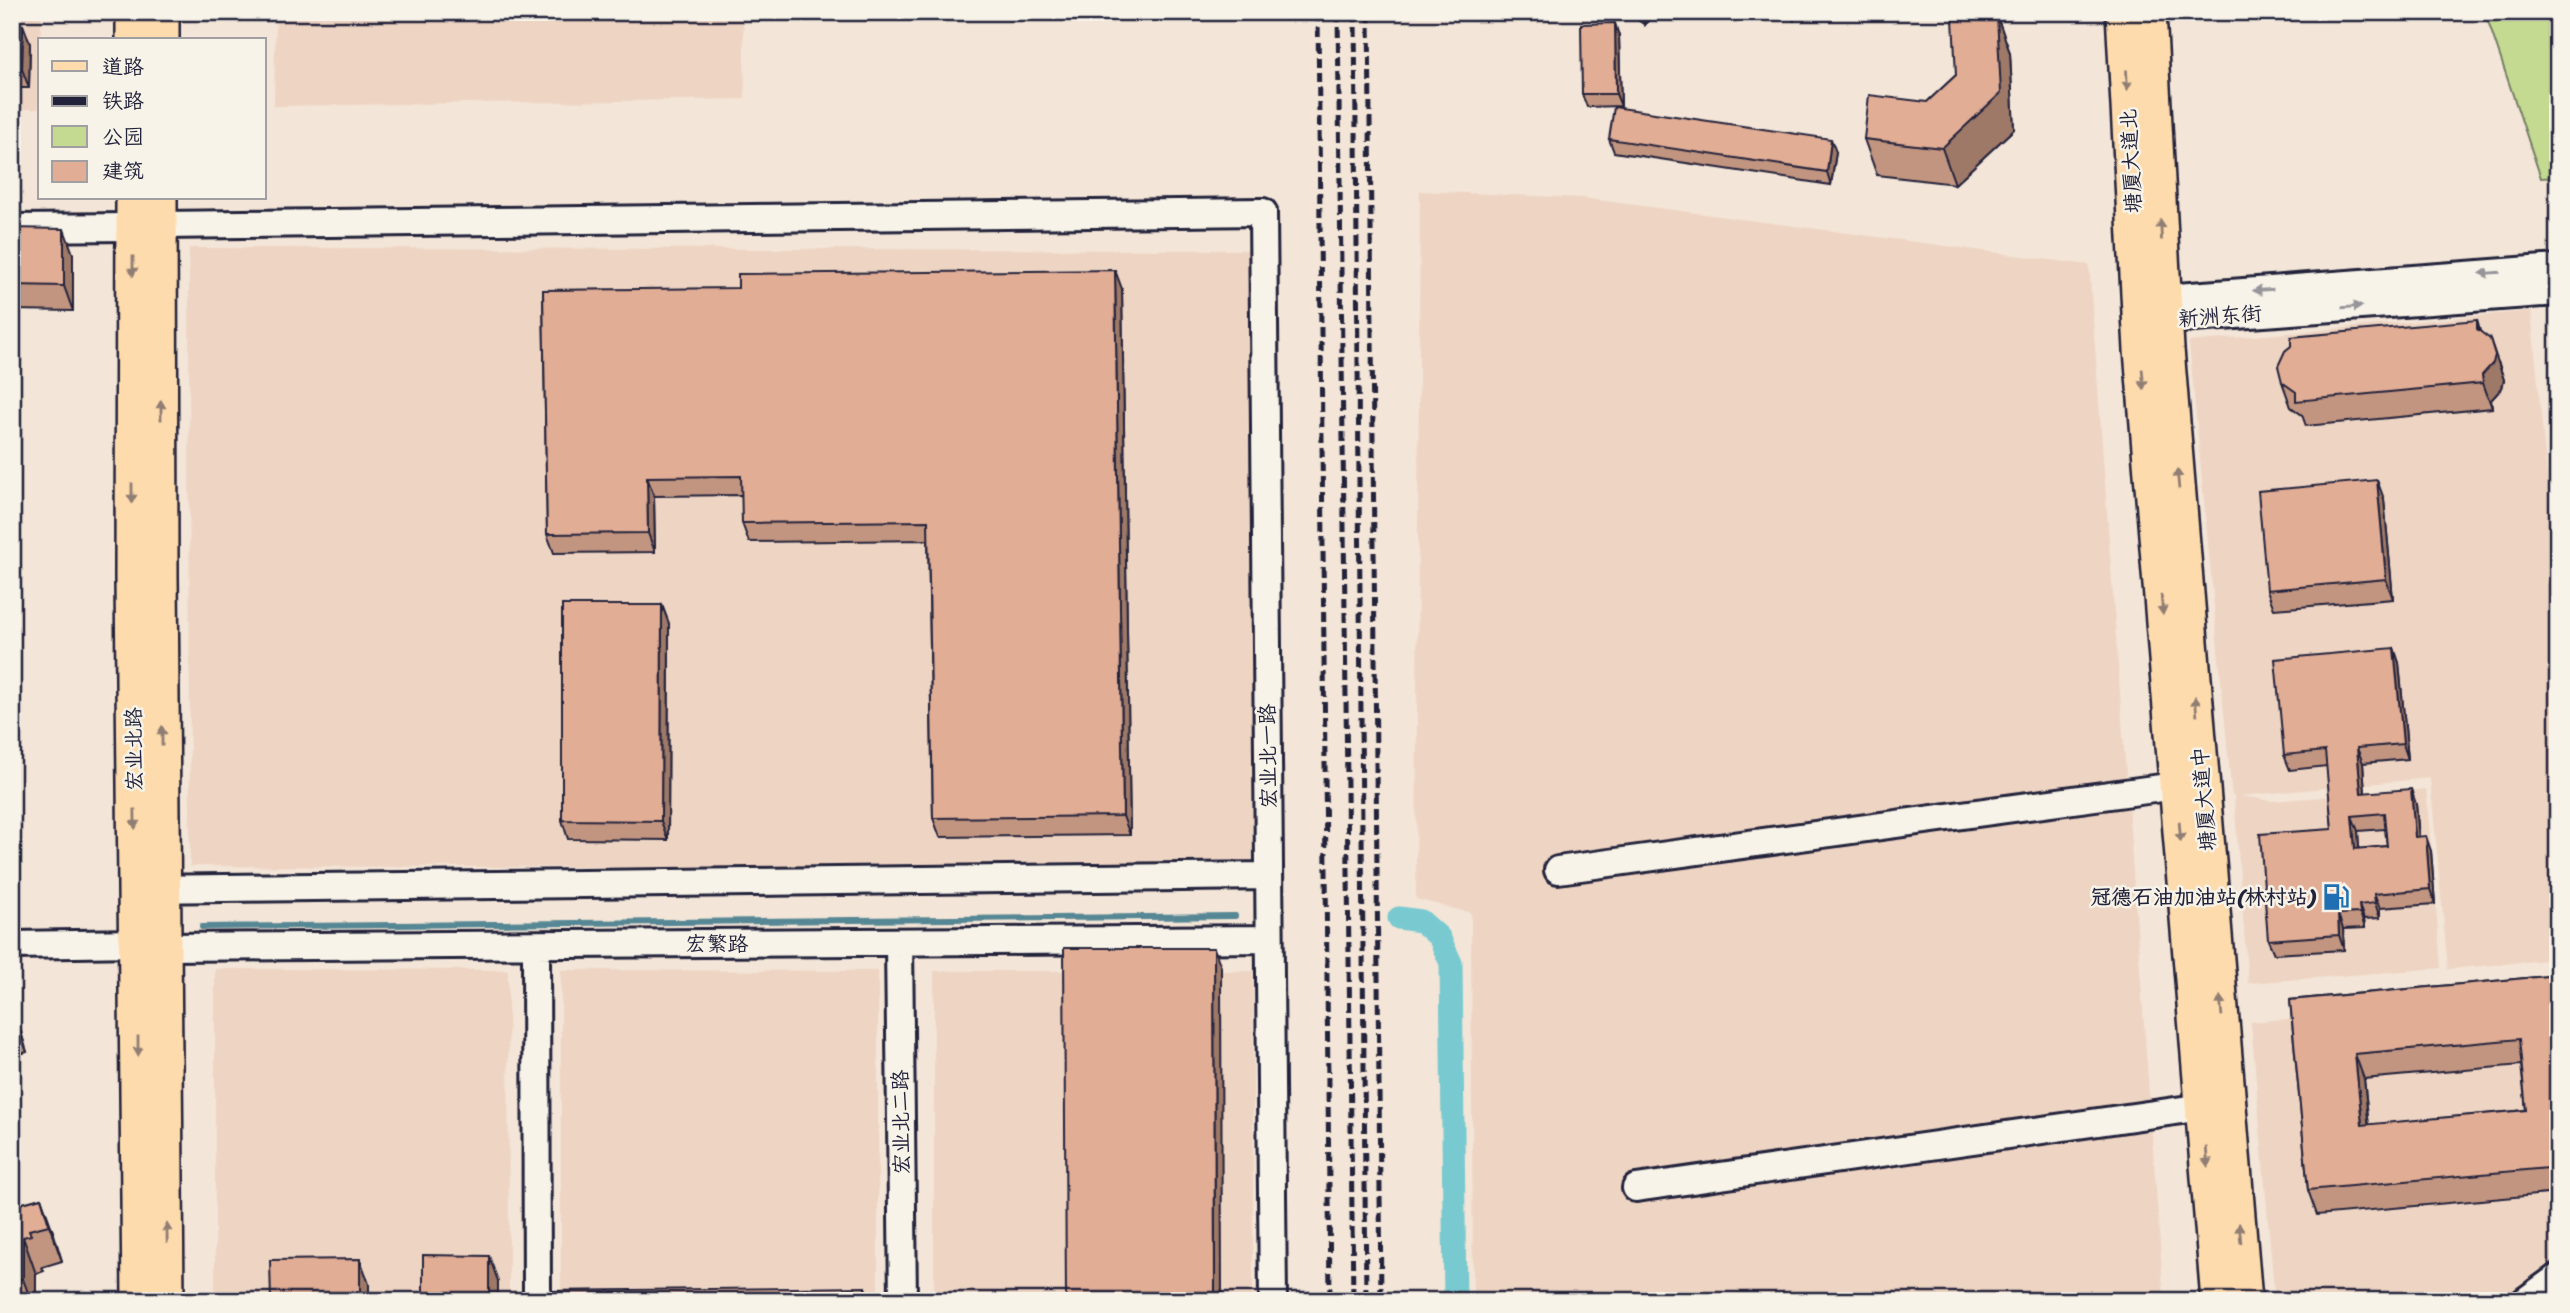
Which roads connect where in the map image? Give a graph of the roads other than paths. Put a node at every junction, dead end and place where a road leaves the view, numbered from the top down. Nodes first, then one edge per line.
1 (133, 12) edge
2 (162, 12) edge
3 (2123, 12) edge
4 (2149, 12) edge
5 (133, 38) edge
6 (162, 38) edge
7 (147, 212) edge
8 (12, 228) edge
9 (2558, 268) edge
10 (2558, 292) edge
11 (2156, 310) junction
12 (2176, 786) junction
13 (1558, 870) dead end
14 (1269, 876) junction
15 (150, 889) junction
16 (1269, 939) junction
17 (899, 943) junction
18 (12, 945) edge
19 (150, 945) junction
20 (536, 945) junction
21 (2203, 1107) junction
22 (1636, 1188) dead end
23 (2558, 1277) edge
24 (139, 1301) edge
25 (167, 1301) edge
26 (537, 1301) edge
27 (903, 1301) edge
28 (1273, 1301) edge
29 (2218, 1301) edge
30 (2245, 1301) edge
31 (2525, 1301) edge

1 - 5 main road
2 - 6 main road
3 -> 11 main road, 塘厦大道北
11 -> 4 main road, 塘厦大道北
7 - 8 street
7 - 14 street, 宏业北一路
7 - 15 main road, 宏业北路
9 -> 11 street, 新洲东街
11 -> 10 street, 新洲东街
11 -> 12 main road, 塘厦大道中
30 -> 11 main road, 塘厦大道中
12 - 13 street
12 -> 21 main road, 塘厦大道中
14 - 15 street
14 - 16 street, 宏业北一路
15 - 19 main road, 宏业北路
16 - 17 street, 宏繁路
16 - 28 street, 宏业北一路
17 - 20 street, 宏繁路
17 - 27 street, 宏业北二路
18 - 19 street, 宏繁路
19 - 20 street, 宏繁路
19 -> 24 main road, 宏业北路
25 -> 19 main road, 宏业北路
20 - 26 street
21 - 22 street
21 -> 29 main road, 塘厦大道中
23 - 31 street

